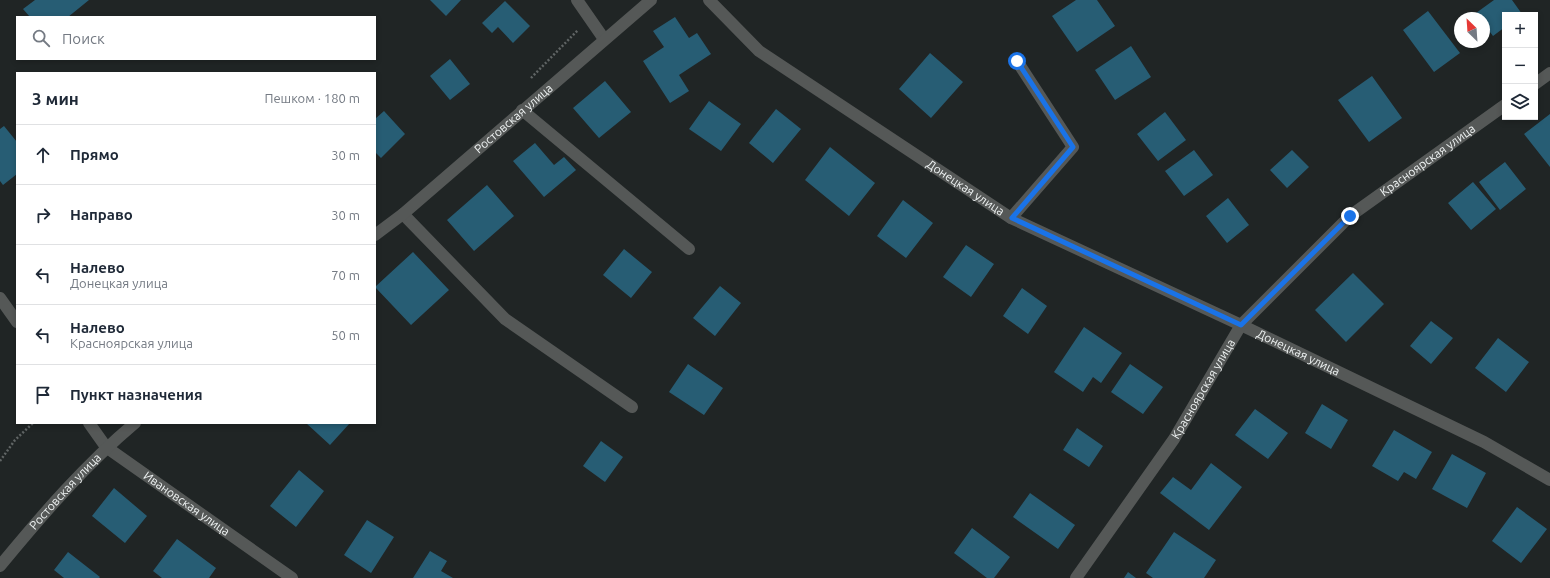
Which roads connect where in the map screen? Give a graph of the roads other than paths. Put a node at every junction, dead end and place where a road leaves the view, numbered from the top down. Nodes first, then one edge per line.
1 (577, 0) edge
2 (651, 0) edge
3 (709, 0) edge
4 (604, 39) junction
5 (1017, 61) dead end
6 (1550, 73) edge
7 (1538, 82) edge
8 (1502, 107) edge
9 (522, 110) junction
10 (403, 214) junction
11 (1012, 218) junction
12 (376, 234) edge
13 (689, 249) dead end
14 (0, 298) edge
15 (16, 321) edge
16 (1241, 325) junction
17 (632, 407) dead end
18 (90, 424) edge
19 (134, 424) edge
20 (106, 447) junction
21 (1550, 480) edge
22 (0, 566) edge
23 (292, 578) edge
24 (1076, 578) edge

1 - 4 street
2 - 4 street, Ростовская улица
3 - 11 street, Донецкая улица
4 - 9 street, Ростовская улица
5 - 11 street
6 - 7 street
8 - 16 street, Красноярская улица
9 - 10 street, Ростовская улица
9 - 13 street
10 - 12 street, Ростовская улица
10 - 17 street
11 - 16 street, Донецкая улица
14 - 15 street
16 - 21 street, Донецкая улица
16 - 24 street, Красноярская улица
18 - 20 street, Ивановская улица
19 - 20 street, Ростовская улица
20 - 22 street, Ростовская улица
20 - 23 street, Ивановская улица

